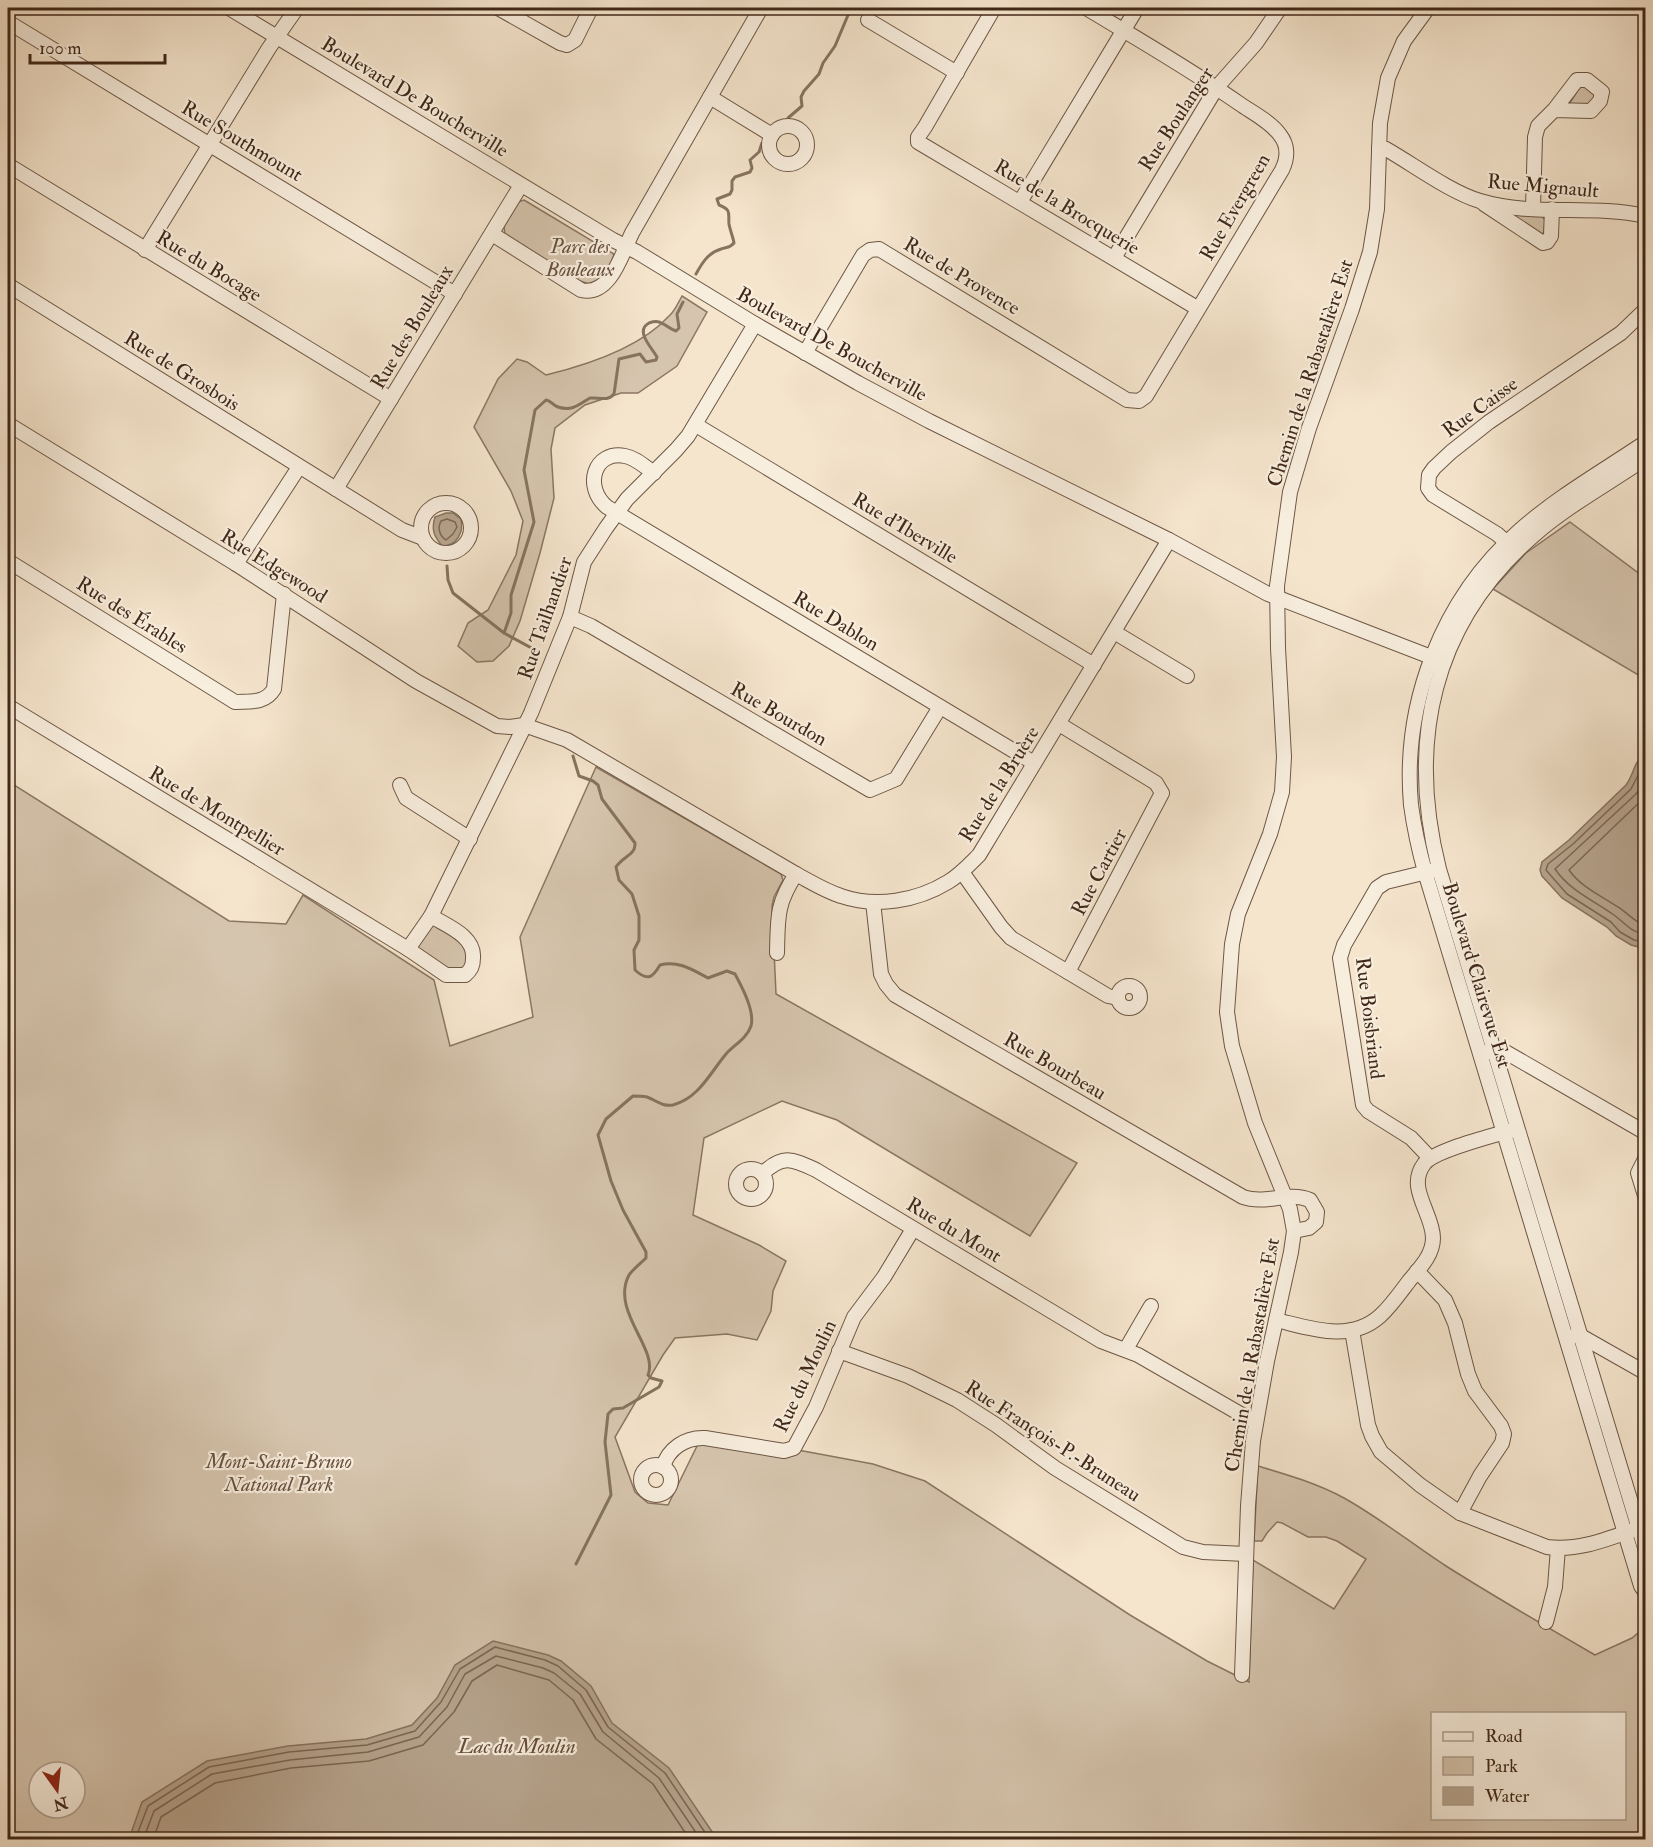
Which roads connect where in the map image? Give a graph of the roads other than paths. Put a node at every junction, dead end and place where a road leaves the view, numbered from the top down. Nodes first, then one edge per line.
1 (229, 8) edge
2 (297, 8) edge
3 (498, 8) edge
4 (591, 8) edge
5 (761, 8) edge
6 (994, 8) edge
7 (1086, 8) edge
8 (1137, 8) edge
9 (1280, 8) edge
10 (1428, 8) edge
11 (868, 20) dead end
12 (8, 22) edge
13 (1124, 30) junction
14 (277, 37) junction
15 (957, 73) junction
16 (1217, 87) junction
17 (710, 97) junction
18 (1554, 110) dead end
19 (772, 135) dead end
20 (210, 144) junction
21 (1378, 148) junction
22 (8, 165) edge
23 (521, 185) junction
24 (1477, 200) junction
25 (1020, 202) junction
26 (1533, 208) junction
27 (1552, 209) junction
28 (1646, 216) edge
29 (492, 234) junction
30 (625, 246) junction
31 (145, 250) junction
32 (1114, 258) junction
33 (8, 285) edge
34 (455, 294) junction
35 (1197, 308) junction
36 (1646, 309) edge
37 (754, 324) junction
38 (805, 353) junction
39 (391, 399) junction
40 (1139, 401) joint
41 (8, 424) edge
42 (696, 425) junction
43 (1646, 442) edge
44 (1646, 458) edge
45 (299, 467) junction
46 (654, 473) junction
47 (336, 489) junction
48 (617, 513) junction
49 (423, 538) dead end
50 (1169, 540) junction
51 (1506, 542) junction
52 (8, 561) edge
53 (236, 564) junction
54 (284, 594) junction
55 (1277, 597) junction
56 (570, 617) junction
57 (1114, 632) junction
58 (1438, 660) junction
59 (1094, 665) junction
60 (1187, 676) dead end
61 (8, 706) edge
62 (940, 707) junction
63 (1059, 724) junction
64 (524, 725) junction
65 (1034, 763) junction
66 (400, 785) dead end
67 (470, 839) junction
68 (1432, 870) junction
69 (962, 872) junction
70 (796, 874) junction
71 (873, 902) junction
72 (430, 916) junction
73 (408, 949) junction
74 (777, 953) dead end
75 (1068, 972) junction
76 (1118, 998) dead end
77 (1487, 1052) junction
78 (1510, 1131) junction
79 (1646, 1133) edge
80 (1646, 1157) edge
81 (1430, 1158) junction
82 (762, 1174) dead end
83 (1286, 1198) junction
84 (1646, 1199) edge
85 (913, 1229) junction
86 (1294, 1231) junction
87 (1417, 1271) junction
88 (1151, 1306) dead end
89 (1276, 1320) junction
90 (1352, 1330) junction
91 (1573, 1337) junction
92 (1126, 1349) junction
93 (839, 1351) junction
94 (1646, 1373) edge
95 (1256, 1421) junction
96 (663, 1467) dead end
97 (1460, 1513) junction
98 (1631, 1531) junction
99 (1558, 1548) junction
100 (1646, 1552) edge
101 (1246, 1554) junction
102 (1646, 1593) edge
103 (1546, 1622) dead end
104 (1242, 1675) dead end

1 - 14 street, Boulevard De Boucherville
2 - 14 street
3 - 4 street
5 - 17 street
6 - 15 street
7 - 13 street, Rue Evergreen
8 - 13 street
9 - 16 street, Rue Boulanger
10 - 21 street, Chemin de la Rabastalière Est
11 - 15 street
12 - 20 street, Rue Southmount
13 - 16 street, Rue Evergreen
13 - 25 street
14 - 20 street
14 - 23 street, Boulevard De Boucherville
15 - 25 street, Rue de la Brocquerie
16 - 32 street, Rue Boulanger
16 - 35 street, Rue Evergreen
17 - 19 street
17 - 30 street
18 - 26 street
20 - 31 street
20 - 34 street, Rue Southmount
21 - 24 street, Rue Mignault
21 - 55 street, Chemin de la Rabastalière Est
22 - 31 street, Rue du Bocage
23 - 29 street, Rue des Bouleaux
23 - 30 street, Boulevard De Boucherville
24 - 26 street, Rue Mignault
24 - 27 street
25 - 32 street, Rue de la Brocquerie
26 - 27 street, Rue Mignault
27 - 28 street, Rue Mignault
29 - 30 street
29 - 34 street, Rue des Bouleaux
30 - 37 street, Boulevard De Boucherville
31 - 39 street, Rue du Bocage
32 - 35 street, Rue de la Brocquerie
33 - 45 street, Rue de Grosbois
34 - 39 street, Rue des Bouleaux
35 - 40 street, Rue Evergreen
36 - 51 street, Rue Caisse
37 - 38 street, Boulevard De Boucherville
37 - 42 street, Rue Tailhandier
38 - 40 street, Rue de Provence
38 - 50 street, Boulevard De Boucherville
39 - 47 street, Rue des Bouleaux
41 - 53 street, Rue Edgewood
42 - 46 street, Rue Tailhandier
42 - 59 street, Rue d'Iberville
43 - 51 street, Boulevard Clairevue Est
44 - 58 street, Boulevard Clairevue Est
45 - 47 street, Rue de Grosbois
45 - 53 street
46 - 48 street, Rue Tailhandier
46 - 48 street, Rue Dablon
47 - 49 street, Rue de Grosbois
48 - 56 street, Rue Tailhandier
48 - 62 street, Rue Dablon
50 - 55 street, Boulevard De Boucherville
50 - 57 street, Rue de la Bruère
51 - 58 street, Boulevard Clairevue Est
52 - 54 street, Rue des Érables
53 - 54 street, Rue Edgewood
54 - 64 street, Rue Edgewood
55 - 58 street, Boulevard De Boucherville
55 - 83 street, Chemin de la Rabastalière Est
56 - 62 street, Rue Bourdon
56 - 64 street, Rue Tailhandier
57 - 59 street, Rue de la Bruère
57 - 60 street
58 - 68 street, Boulevard Clairevue Est
59 - 63 street, Rue de la Bruère
61 - 73 street, Rue de Montpellier
62 - 65 street, Rue Dablon
63 - 65 street, Rue de la Bruère
63 - 75 street, Rue Cartier
64 - 67 street, Rue Tailhandier
64 - 70 street, Rue de la Bruère
65 - 69 street, Rue de la Bruère
66 - 67 street
67 - 72 street, Rue Tailhandier
68 - 77 street, Boulevard Clairevue Est
68 - 81 street, Rue Boisbriand
69 - 71 street, Rue de la Bruère
69 - 75 street
70 - 71 street, Rue de la Bruère
70 - 74 street
71 - 83 street, Rue Bourbeau
72 - 73 street, Rue Tailhandier
72 - 73 street, Rue de Montpellier
75 - 76 street
77 - 78 street, Boulevard Clairevue Est
77 - 79 street
78 - 81 street
78 - 91 street, Boulevard Clairevue Est
80 - 84 street
81 - 87 street
82 - 85 street, Rue du Mont
83 - 86 street, Chemin de la Rabastalière Est
83 - 86 street, Rue Bourbeau
85 - 92 street, Rue du Mont
85 - 93 street, Rue du Moulin
86 - 89 street, Chemin de la Rabastalière Est
87 - 90 street
87 - 97 street
88 - 92 street
89 - 90 street
89 - 95 street, Chemin de la Rabastalière Est
90 - 97 street
91 - 94 street
91 - 98 street, Boulevard Clairevue Est
92 - 95 street, Rue du Mont
93 - 96 street, Rue du Moulin
93 - 101 street, Rue François-P.-Bruneau
95 - 101 street, Chemin de la Rabastalière Est
97 - 99 street
98 - 99 street
98 - 100 street, Boulevard Clairevue Est
98 - 102 street, Boulevard Clairevue Est
99 - 103 street
101 - 104 street, Chemin de la Rabastalière Est

